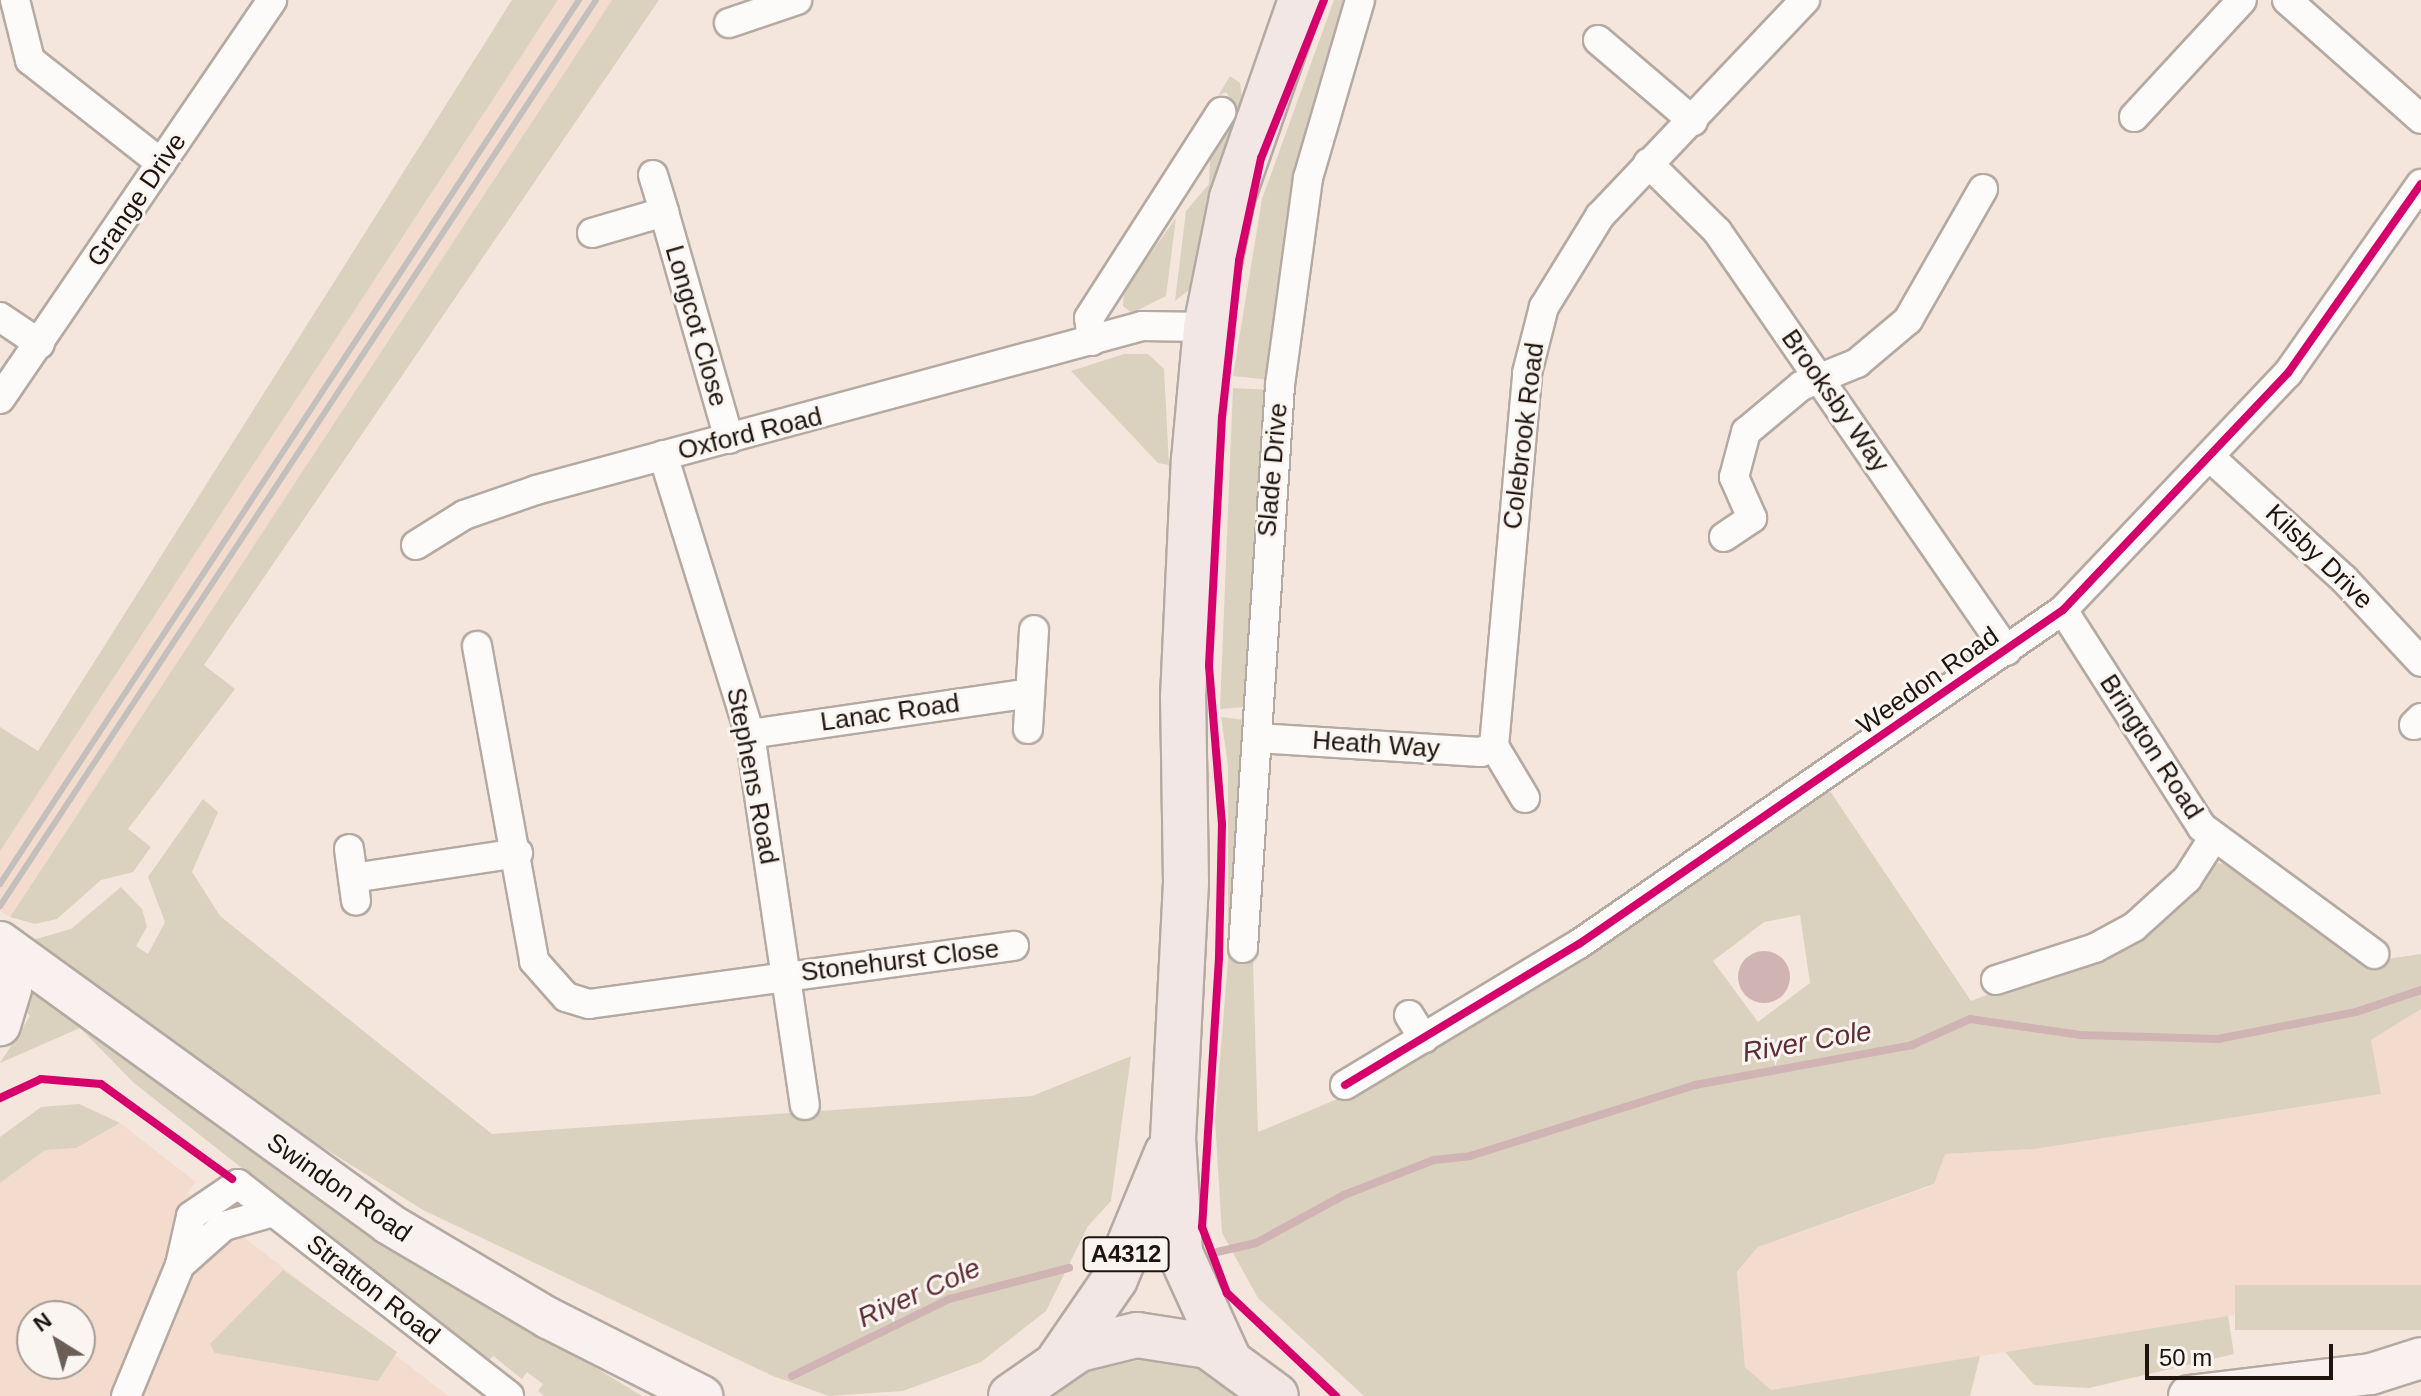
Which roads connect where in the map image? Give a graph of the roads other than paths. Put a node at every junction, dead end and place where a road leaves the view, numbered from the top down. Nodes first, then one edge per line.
1 (15, 0) edge
2 (272, 0) edge
3 (797, 0) edge
4 (1301, 0) edge
5 (1360, 0) edge
6 (1805, 0) edge
7 (2242, 0) edge
8 (2287, 0) edge
9 (729, 23) dead end
10 (1598, 40) dead end
11 (1221, 112) dead end
12 (2134, 117) dead end
13 (2421, 119) edge
14 (1693, 121) junction
15 (161, 163) junction
16 (1648, 163) junction
17 (653, 175) dead end
18 (2421, 184) edge
19 (1983, 189) dead end
20 (664, 212) junction
21 (592, 233) dead end
22 (0, 317) edge
23 (1206, 327) junction
24 (1092, 341) junction
25 (40, 344) junction
26 (1819, 381) junction
27 (0, 399) edge
28 (729, 439) junction
29 (663, 455) junction
30 (2211, 458) junction
31 (1724, 537) dead end
32 (416, 545) dead end
33 (2063, 610) junction
34 (1034, 630) dead end
35 (477, 646) dead end
36 (2007, 651) junction
37 (2421, 662) edge
38 (1030, 693) junction
39 (1028, 729) dead end
40 (750, 734) junction
41 (1257, 738) junction
42 (1494, 746) junction
43 (1525, 798) dead end
44 (2214, 837) junction
45 (349, 849) dead end
46 (518, 853) junction
47 (0, 945) edge
48 (1014, 946) dead end
49 (1243, 948) dead end
50 (2374, 954) dead end
51 (786, 976) junction
52 (1996, 980) dead end
53 (0, 1025) edge
54 (1345, 1085) dead end
55 (805, 1105) dead end
56 (1173, 1139) junction
57 (273, 1212) junction
58 (180, 1265) junction
59 (1227, 1356) junction
60 (2421, 1358) edge
61 (1060, 1359) junction
62 (2372, 1385) edge
63 (1276, 1393) edge
64 (1010, 1395) edge
65 (126, 1396) edge
66 (509, 1396) edge
67 (702, 1396) edge
68 (2189, 1396) edge

1 - 15 street
2 - 15 street, Grange Drive
3 - 9 street
4 - 23 main road, A4312
5 - 41 street, Slade Drive
6 - 14 street, Colebrook Road
7 - 12 street
8 - 13 street
10 - 14 street
11 - 24 street
14 - 16 street, Colebrook Road
15 - 25 street, Grange Drive
16 - 26 street, Brooksby Way
16 - 42 street, Colebrook Road
17 - 20 street, Longcot Close
18 - 30 street, Weedon Road
19 - 26 street
20 - 21 street, Longcot Close
20 - 28 street, Longcot Close
22 - 25 street
23 - 24 street, Oxford Road
23 - 56 main road, A4312
24 - 28 street, Oxford Road
25 - 27 street, Grange Drive
26 - 31 street
26 - 36 street, Brooksby Way
28 - 29 street, Oxford Road
29 - 32 street, Oxford Road
29 - 40 street, Stephens Road
30 - 33 street, Weedon Road
30 - 37 street, Kilsby Drive
33 - 36 street, Weedon Road
33 - 44 street, Brington Road
34 - 38 street
35 - 46 street, Stonehurst Close
36 - 54 street, Weedon Road
38 - 39 street
38 - 40 street, Lanac Road
40 - 51 street, Stephens Road
41 - 42 street, Heath Way
41 - 49 street, Slade Drive
42 - 43 street
44 - 50 street, Brington Road
44 - 52 street
45 - 46 street
46 - 51 street, Stonehurst Close
47 - 53 main road
47 - 67 main road, Swindon Road
48 - 51 street, Stonehurst Close
51 - 55 street, Stephens Road
56 - 59 main road, A4312
56 - 61 main road, A4312
57 - 58 street
57 - 58 street, Stratton Road
57 - 66 street, Stratton Road
58 - 65 street
59 - 61 main road, A4312
59 - 63 main road, A4312
60 - 62 main road
61 - 64 main road, A4312
62 - 68 main road

